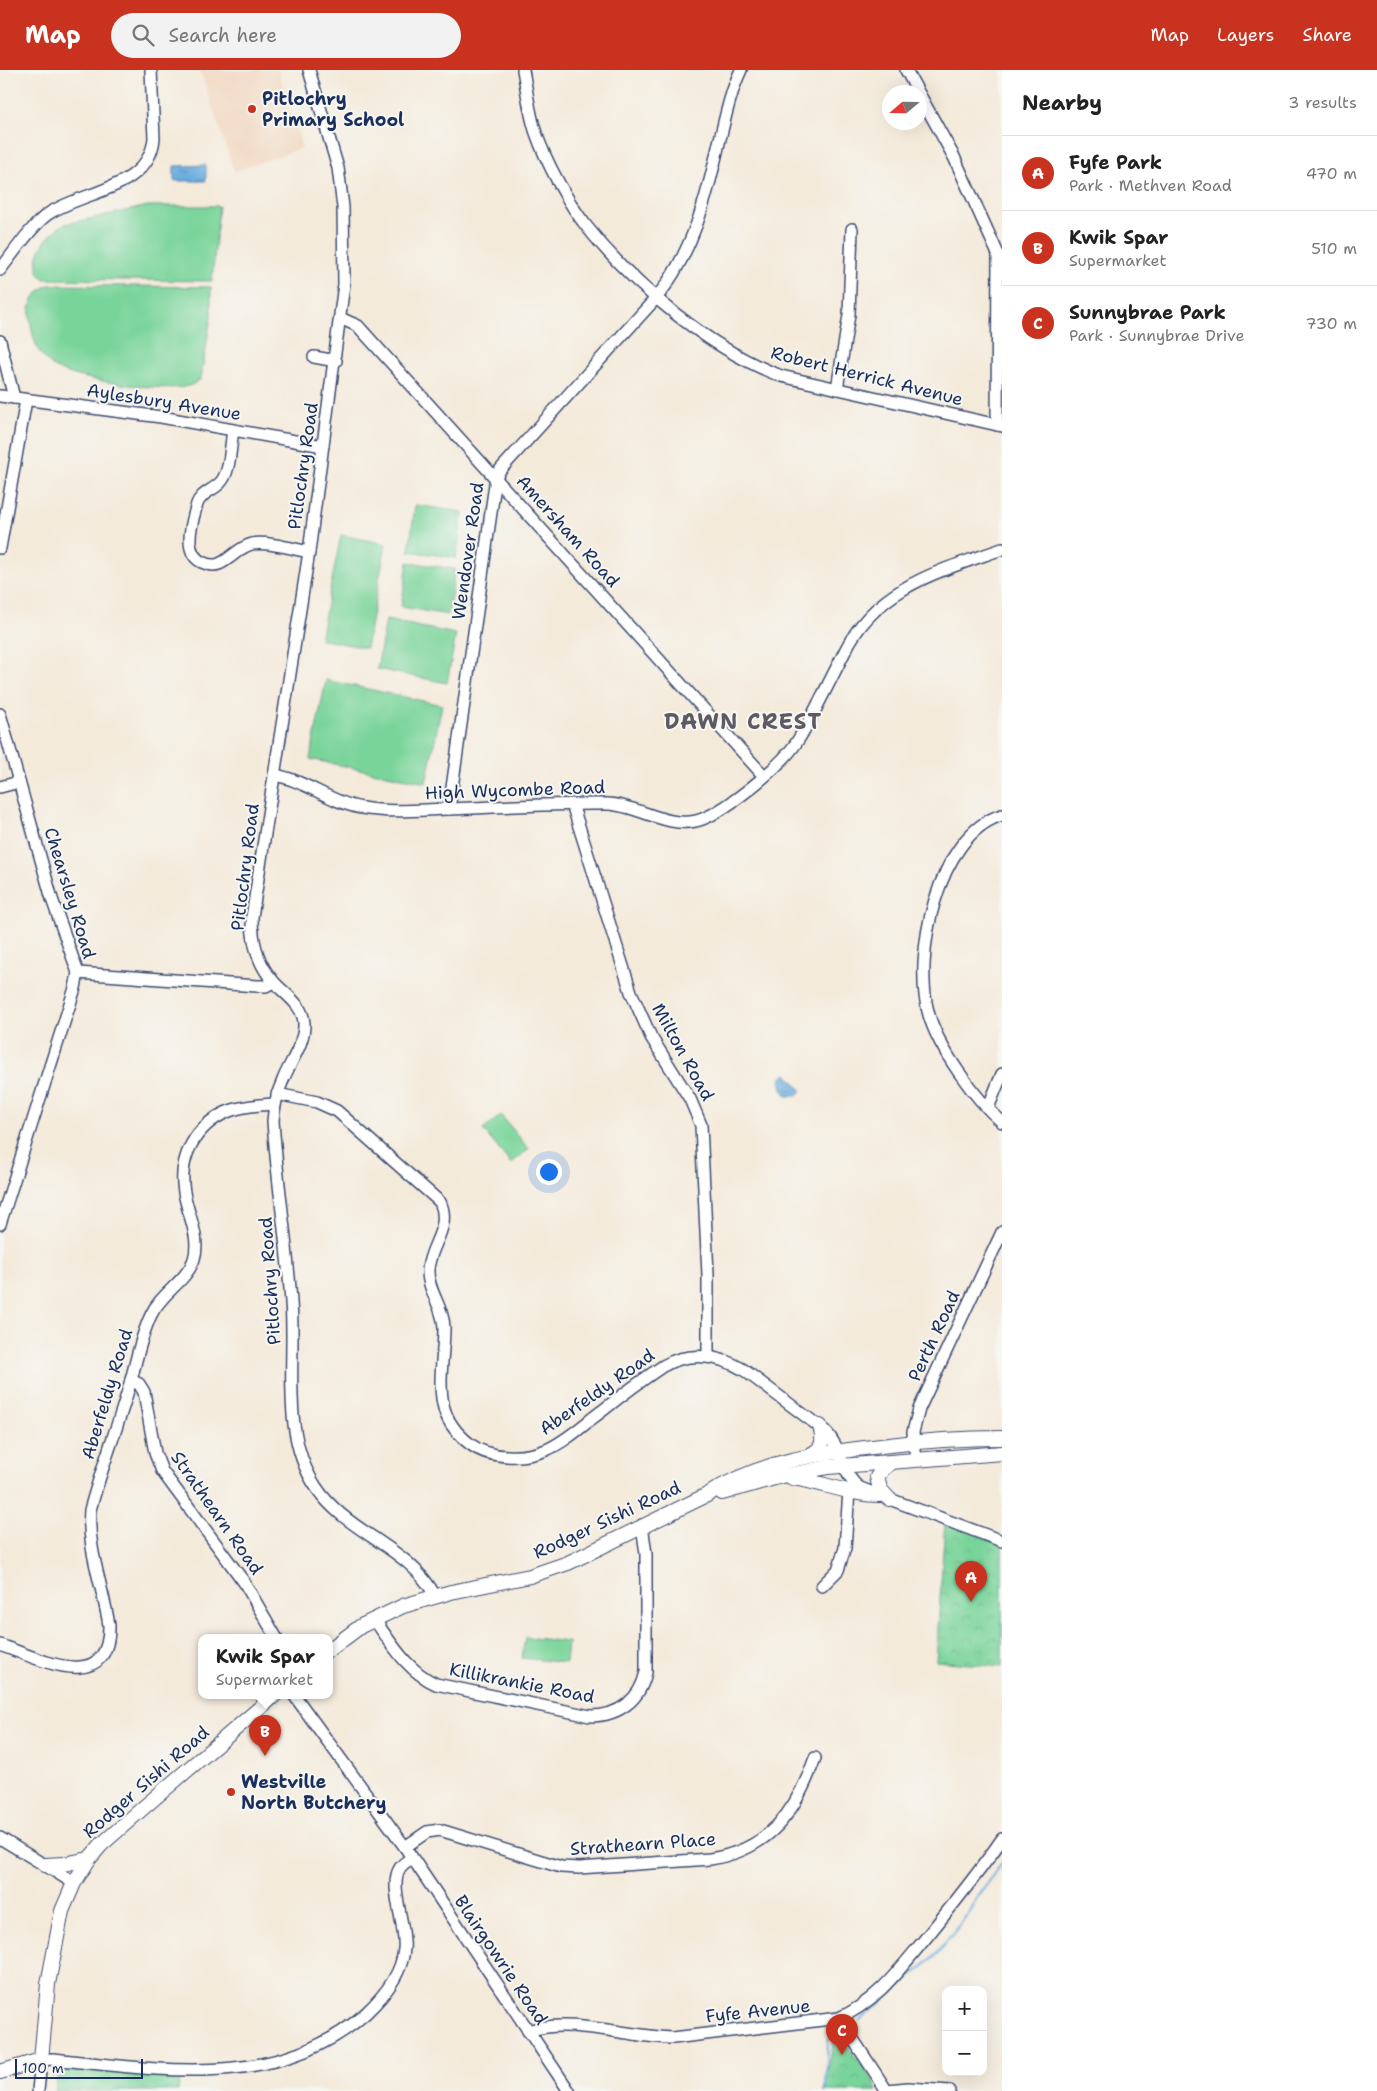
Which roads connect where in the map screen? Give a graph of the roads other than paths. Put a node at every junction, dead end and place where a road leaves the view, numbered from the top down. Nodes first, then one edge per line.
1 (151, 70) edge
2 (308, 70) edge
3 (523, 70) edge
4 (741, 70) edge
5 (906, 70) edge
6 (852, 229) dead end
7 (1000, 252) edge
8 (0, 270) edge
9 (657, 297) junction
10 (340, 318) junction
11 (0, 341) edge
12 (314, 357) dead end
13 (336, 362) junction
14 (837, 389) junction
15 (0, 396) edge
16 (14, 398) junction
17 (26, 400) junction
18 (1000, 426) edge
19 (233, 431) junction
20 (323, 446) junction
21 (496, 477) junction
22 (0, 548) edge
23 (1002, 548) edge
24 (309, 552) junction
25 (0, 714) edge
26 (274, 775) junction
27 (764, 776) junction
28 (19, 782) junction
29 (0, 787) edge
30 (572, 804) junction
31 (449, 809) junction
32 (1002, 815) edge
33 (78, 973) junction
34 (273, 982) junction
35 (1002, 1074) edge
36 (276, 1099) junction
37 (988, 1108) junction
38 (1002, 1122) edge
39 (0, 1224) edge
40 (1002, 1232) edge
41 (708, 1357) junction
42 (131, 1380) junction
43 (820, 1426) junction
44 (1002, 1438) edge
45 (914, 1442) junction
46 (839, 1451) junction
47 (1002, 1453) edge
48 (807, 1457) junction
49 (916, 1459) junction
50 (892, 1462) junction
51 (844, 1465) junction
52 (782, 1476) junction
53 (849, 1491) junction
54 (707, 1495) junction
55 (884, 1497) junction
56 (642, 1525) junction
57 (1002, 1541) edge
58 (822, 1586) dead end
59 (435, 1596) junction
60 (374, 1619) junction
61 (274, 1634) edge
62 (0, 1645) edge
63 (333, 1647) edge
64 (270, 1699) edge
65 (297, 1699) edge
66 (815, 1758) dead end
67 (0, 1838) edge
68 (1002, 1839) edge
69 (405, 1847) junction
70 (411, 1858) junction
71 (88, 1859) junction
72 (45, 1865) junction
73 (74, 1883) junction
74 (839, 2018) junction
75 (528, 2031) junction
76 (41, 2060) junction
77 (0, 2072) edge
78 (38, 2091) edge
79 (569, 2091) edge
80 (887, 2091) edge
81 (950, 2091) edge

1 - 8 street
2 - 10 street, Pitlochry Road
3 - 9 street, Robert Herrick Avenue
4 - 9 street, Wendover Road
5 - 7 street
6 - 14 street
7 - 18 street
9 - 14 street, Robert Herrick Avenue
9 - 21 street, Wendover Road
10 - 13 street, Pitlochry Road
10 - 21 street, Amersham Road
11 - 16 street
12 - 13 street
13 - 20 street, Pitlochry Road
14 - 18 street, Robert Herrick Avenue
15 - 16 street, Aylesbury Avenue
16 - 17 street, Aylesbury Avenue
17 - 19 street, Aylesbury Avenue
17 - 22 street
19 - 20 street, Aylesbury Avenue
19 - 24 street
20 - 24 street, Pitlochry Road
21 - 27 street, Amersham Road
21 - 31 street, Wendover Road
23 - 27 street, High Wycombe Road
24 - 26 street, Pitlochry Road
25 - 28 street, Chearsley Road
26 - 31 street, High Wycombe Road
26 - 34 street, Pitlochry Road
27 - 30 street, High Wycombe Road
28 - 29 street
28 - 33 street, Chearsley Road
30 - 31 street, High Wycombe Road
30 - 41 street, Milton Road
32 - 37 street
33 - 34 street
33 - 39 street, Chearsley Road
34 - 36 street, Pitlochry Road
35 - 37 street
36 - 41 street, Aberfeldy Road
36 - 42 street, Aberfeldy Road
36 - 59 street, Pitlochry Road
37 - 38 street
40 - 45 street, Perth Road
41 - 43 street, Aberfeldy Road
42 - 61 street, Strathearn Road
42 - 62 street, Aberfeldy Road
43 - 46 street, Aberfeldy Road
43 - 48 main road
44 - 45 main road, Rodger Sishi Road
45 - 46 main road, Rodger Sishi Road
45 - 49 street, Perth Road
46 - 48 main road, Rodger Sishi Road
46 - 51 street, Aberfeldy Road
47 - 49 main road, Rodger Sishi Road
48 - 54 main road, Rodger Sishi Road
49 - 50 main road, Rodger Sishi Road
50 - 51 main road, Rodger Sishi Road
50 - 55 main road
51 - 52 main road, Rodger Sishi Road
51 - 55 street, Aberfeldy Road
52 - 53 main road
52 - 54 main road, Rodger Sishi Road
53 - 55 main road
53 - 58 street
54 - 56 main road, Rodger Sishi Road
55 - 57 street, Aberfeldy Road
56 - 59 main road, Rodger Sishi Road
56 - 60 street, Killikrankie Road
59 - 60 main road, Rodger Sishi Road
60 - 63 main road, Rodger Sishi Road
64 - 71 main road, Rodger Sishi Road
65 - 69 street, Blairgowrie Road
66 - 69 street, Strathearn Place
67 - 72 street
68 - 74 street, Fyfe Avenue
69 - 70 street, Blairgowrie Road
70 - 75 street, Blairgowrie Road
70 - 76 street
71 - 72 main road
71 - 73 main road, Rodger Sishi Road
72 - 73 street
73 - 76 main road, Rodger Sishi Road
74 - 75 street, Fyfe Avenue
74 - 80 street
75 - 79 street, Blairgowrie Road
76 - 77 main road
76 - 78 street, Rodger Sishi Road
80 - 81 street

